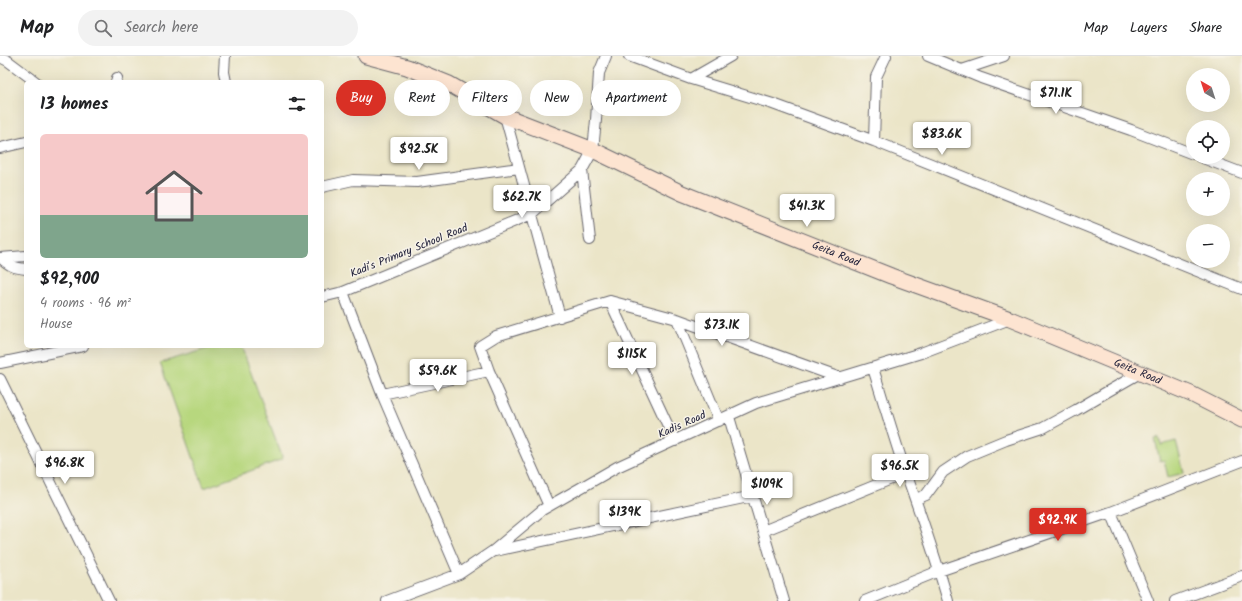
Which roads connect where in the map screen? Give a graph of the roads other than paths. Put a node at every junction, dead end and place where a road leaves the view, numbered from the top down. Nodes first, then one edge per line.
1 (226, 56) edge
2 (366, 56) edge
3 (606, 56) edge
4 (629, 56) edge
5 (731, 56) edge
6 (886, 56) edge
7 (928, 56) edge
8 (1004, 56) edge
9 (0, 57) edge
10 (403, 61) edge
11 (962, 70) junction
12 (691, 79) junction
13 (33, 80) edge
14 (226, 80) edge
15 (458, 89) edge
16 (504, 116) joint
17 (874, 141) junction
18 (24, 142) edge
19 (0, 148) edge
20 (593, 150) junction
21 (1186, 151) edge
22 (1218, 164) edge
23 (519, 168) junction
24 (582, 170) junction
25 (1242, 173) edge
26 (324, 187) edge
27 (532, 214) junction
28 (590, 240) dead end
29 (24, 256) edge
30 (0, 258) edge
31 (24, 269) edge
32 (1242, 289) edge
33 (342, 292) junction
34 (324, 296) edge
35 (610, 301) junction
36 (560, 317) junction
37 (677, 319) junction
38 (1010, 319) junction
39 (73, 348) edge
40 (0, 363) edge
41 (873, 368) junction
42 (489, 371) junction
43 (1140, 373) junction
44 (840, 378) junction
45 (0, 379) edge
46 (382, 394) junction
47 (729, 417) junction
48 (1242, 420) edge
49 (719, 421) junction
50 (675, 441) junction
51 (1242, 461) edge
52 (906, 473) junction
53 (753, 496) junction
54 (916, 499) junction
55 (549, 506) junction
56 (1112, 512) junction
57 (763, 531) junction
58 (493, 551) junction
59 (939, 571) junction
60 (459, 574) junction
61 (1242, 576) edge
62 (109, 601) edge
63 (388, 601) edge
64 (784, 601) edge
65 (865, 601) edge
66 (948, 601) edge
67 (1148, 601) edge
68 (1175, 601) edge

1 - 14 street
2 - 10 main road, Geita Road
3 - 20 street
4 - 12 street
5 - 12 street
6 - 17 street
7 - 11 street
8 - 11 street
9 - 13 street
10 - 15 main road, Geita Road
11 - 21 street
12 - 17 street
16 - 20 main road, Geita Road
16 - 23 street
17 - 32 street
18 - 19 street
20 - 24 street, Kadi's Primary School Road
20 - 38 main road, Geita Road
22 - 25 street
23 - 26 street
23 - 27 street
24 - 27 street, Kadi's Primary School Road
24 - 28 street
27 - 33 street, Kadi's Primary School Road
27 - 36 street
29 - 30 street
30 - 31 street
33 - 34 street, Kadi's Primary School Road
33 - 46 street
35 - 36 street
35 - 37 street
35 - 50 street
36 - 42 street
37 - 44 street
37 - 49 street
38 - 41 street, Kadis Road
38 - 43 main road, Geita Road
39 - 40 street
41 - 44 street, Kadis Road
41 - 52 street
42 - 46 street
42 - 55 street
43 - 48 main road, Geita Road
43 - 54 street
44 - 47 street, Kadis Road
45 - 62 street
46 - 60 street
47 - 49 street, Kadis Road
47 - 53 street
49 - 50 street, Kadis Road
50 - 55 street, Kadis Road
51 - 56 street
52 - 54 street
52 - 57 street
53 - 57 street
53 - 58 street
54 - 59 street
55 - 58 street, Kadis Road
56 - 59 street
56 - 67 street
57 - 64 street
58 - 60 street, Kadis Road
59 - 65 street
59 - 66 street
60 - 63 street, Kadis Road
61 - 68 street

